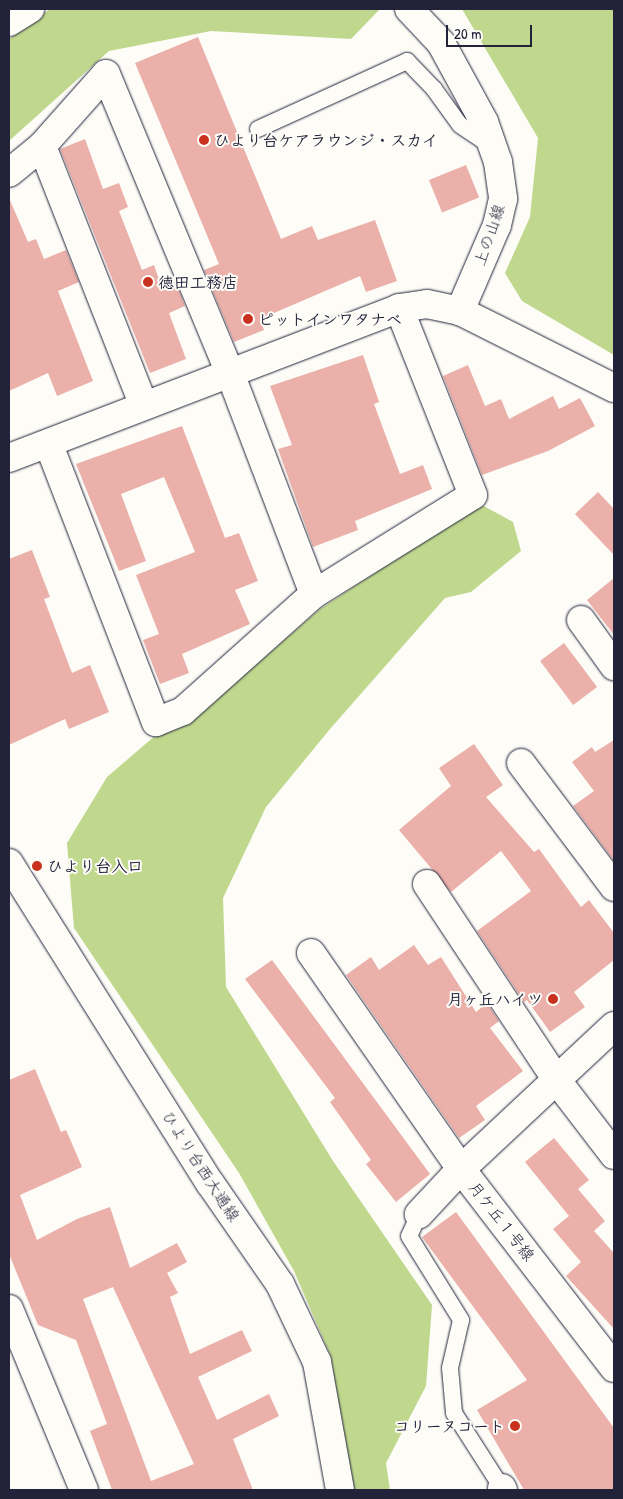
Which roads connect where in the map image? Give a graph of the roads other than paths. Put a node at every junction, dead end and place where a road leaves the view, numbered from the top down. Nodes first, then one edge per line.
1 (30, 9) edge
2 (409, 9) edge
3 (9, 22) edge
4 (258, 129) dead end
5 (42, 146) junction
6 (493, 147) junction
7 (9, 173) edge
8 (399, 308) junction
9 (460, 311) junction
10 (230, 373) junction
11 (614, 388) edge
12 (144, 406) junction
13 (49, 445) junction
14 (9, 458) edge
15 (314, 594) junction
16 (581, 620) dead end
17 (614, 666) edge
18 (521, 763) dead end
19 (9, 863) edge
20 (427, 884) dead end
21 (614, 887) edge
22 (311, 953) dead end
23 (614, 1026) edge
24 (558, 1082) junction
25 (614, 1155) edge
26 (461, 1169) junction
27 (419, 1214) joint
28 (9, 1309) edge
29 (613, 1363) edge
30 (503, 1489) edge
31 (84, 1490) edge
32 (340, 1490) edge

1 - 3 street
2 - 6 street, 上の山線
4 - 6 lane
5 - 7 street
5 - 10 street
5 - 12 street
6 - 9 street, 上の山線
8 - 9 street
8 - 10 street
8 - 15 street
9 - 11 street
10 - 12 street
10 - 15 street
12 - 13 street
13 - 14 street
13 - 15 street
16 - 17 street
18 - 21 street
19 - 32 street, ひより台西大通線
20 - 24 street
22 - 26 street
23 - 24 street, 月ケ丘１号線
24 - 25 street
24 - 26 street, 月ケ丘１号線
26 - 27 street
26 - 29 street, 月ケ丘１号線
27 - 30 lane
28 - 31 street

